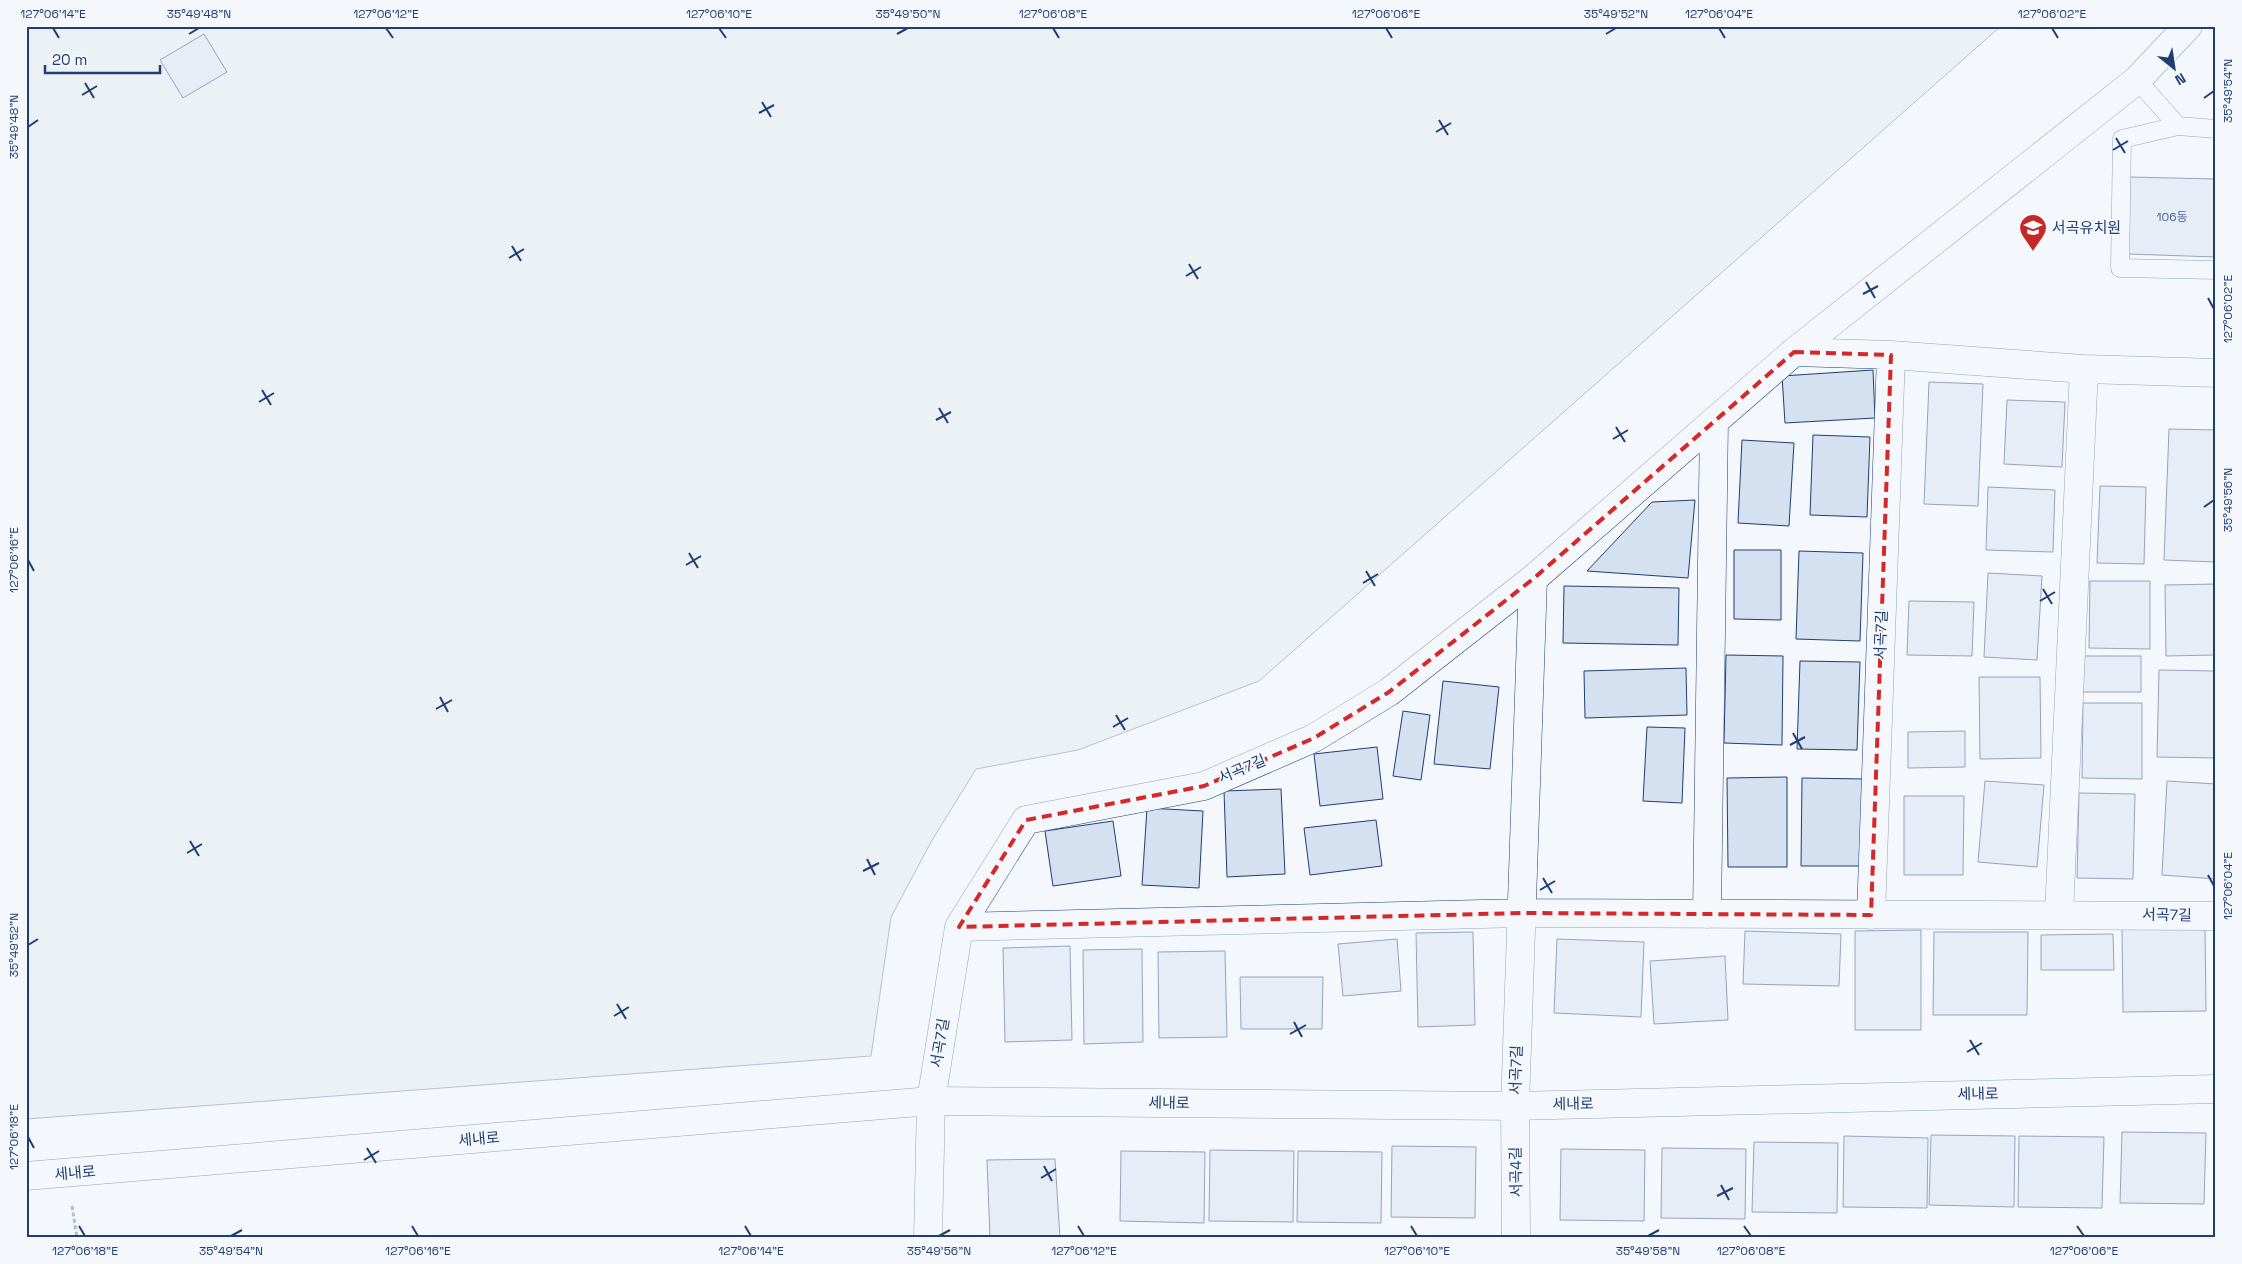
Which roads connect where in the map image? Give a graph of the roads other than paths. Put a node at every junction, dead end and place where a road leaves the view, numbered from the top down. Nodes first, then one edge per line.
1 (2188, 26) edge
2 (2137, 80) junction
3 (2178, 126) junction
4 (2216, 129) edge
5 (2216, 270) edge
6 (1794, 352) junction
7 (1891, 355) junction
8 (2084, 369) junction
9 (2216, 373) edge
10 (1714, 422) junction
11 (1533, 580) junction
12 (1522, 914) junction
13 (1707, 914) junction
14 (2059, 914) junction
15 (1871, 915) junction
16 (2216, 916) edge
17 (959, 927) junction
18 (2216, 1089) edge
19 (931, 1100) junction
20 (1515, 1106) junction
21 (26, 1176) edge
22 (928, 1238) edge
23 (1516, 1238) edge
24 (1521, 1238) edge

1 - 2 street, 서곡7길
2 - 3 lane
2 - 6 street, 서곡7길
3 - 4 lane
3 - 5 lane
6 - 7 street
6 - 10 street, 서곡7길
7 - 8 street
7 - 15 street, 서곡7길
8 - 9 street
8 - 14 street
10 - 11 street, 서곡7길
10 - 13 street
11 - 12 street, 서곡7길
11 - 17 street, 서곡7길
12 - 13 street, 서곡7길
12 - 17 street, 서곡7길
12 - 20 street, 서곡7길
13 - 15 street, 서곡7길
14 - 15 street, 서곡7길
14 - 16 street, 서곡7길
17 - 19 street, 서곡7길
18 - 20 street, 세내로
19 - 20 street, 세내로
19 - 21 street, 세내로
19 - 22 street
20 - 23 street, 서곡4길
23 - 24 street, 서곡4길

